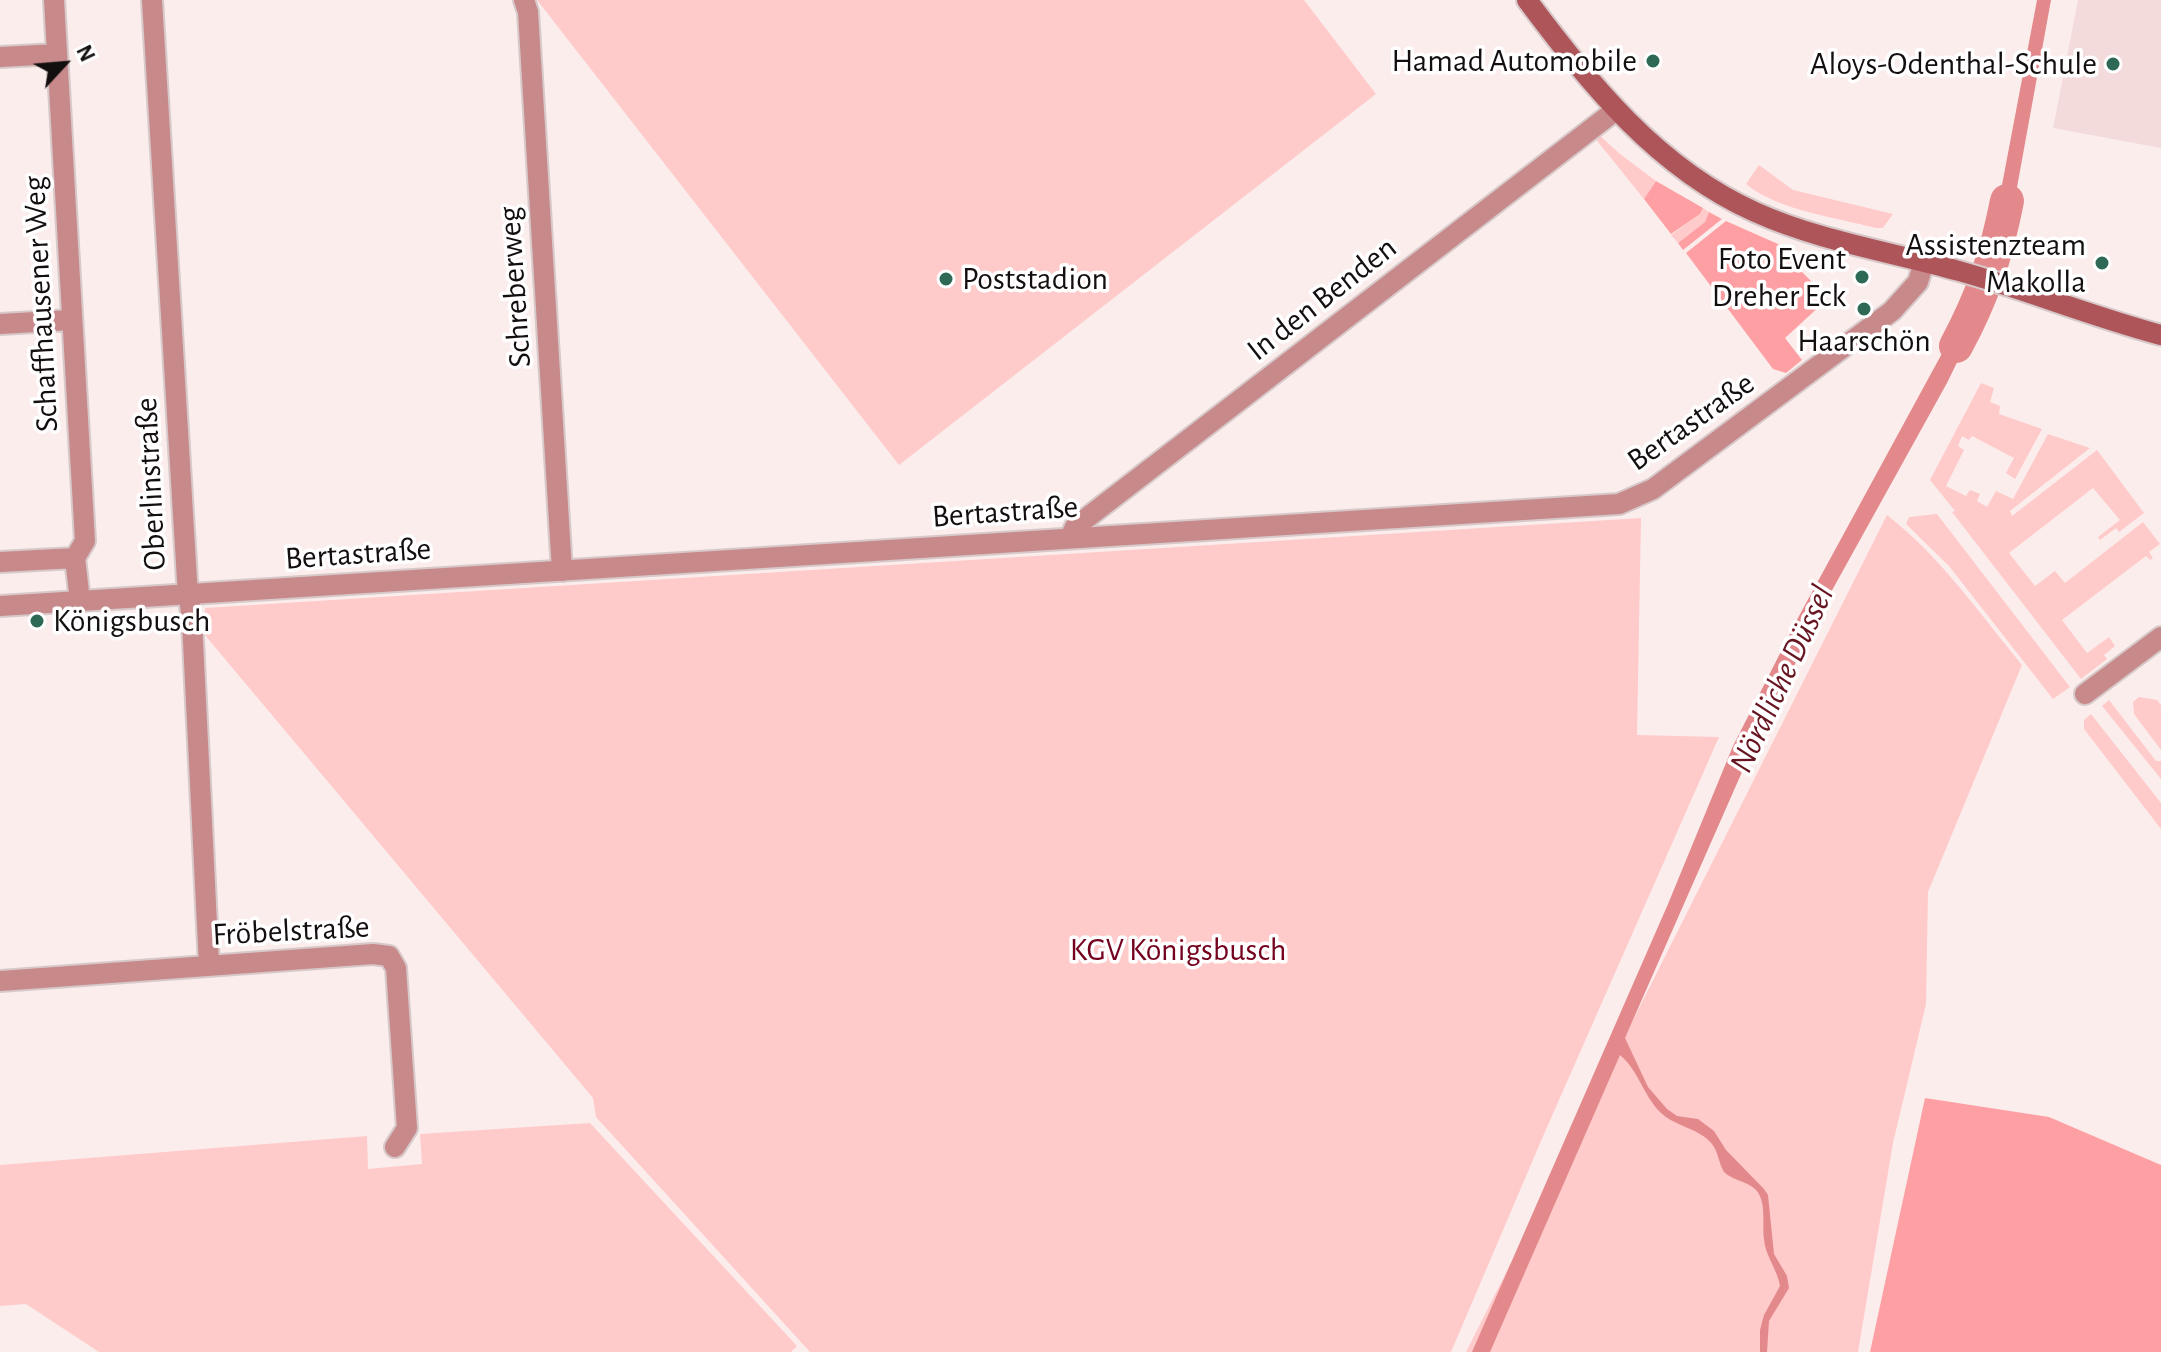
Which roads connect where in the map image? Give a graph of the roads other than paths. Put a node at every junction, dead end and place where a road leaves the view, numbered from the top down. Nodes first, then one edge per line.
1 (54, 0) edge
2 (152, 0) edge
3 (524, 0) edge
4 (1527, 0) edge
5 (57, 54) junction
6 (0, 57) edge
7 (1616, 110) junction
8 (1924, 262) junction
9 (71, 320) junction
10 (0, 324) edge
11 (2161, 335) edge
12 (1070, 538) junction
13 (75, 558) junction
14 (0, 562) edge
15 (562, 571) junction
16 (188, 594) junction
17 (80, 601) junction
18 (0, 606) edge
19 (2161, 637) edge
20 (2085, 694) dead end
21 (209, 965) junction
22 (0, 981) edge
23 (395, 1147) dead end

1 - 5 street, Schaffhausener Weg
2 - 16 street, Oberlinstraße
3 - 15 street, Schreberweg
4 - 7 main road
5 - 6 street
5 - 9 street, Schaffhausener Weg
7 - 8 main road
7 - 12 street, In den Benden
8 - 11 main road
8 - 12 street, Bertastraße
9 - 10 street
9 - 13 street, Schaffhausener Weg
12 - 15 street, Bertastraße
13 - 14 street
13 - 17 street, Schaffhausener Weg
15 - 16 street, Bertastraße
16 - 17 street, Bertastraße
16 - 21 street, Oberlinstraße
17 - 18 street, Bertastraße
19 - 20 street
21 - 22 street, Fröbelstraße
21 - 23 street, Fröbelstraße

